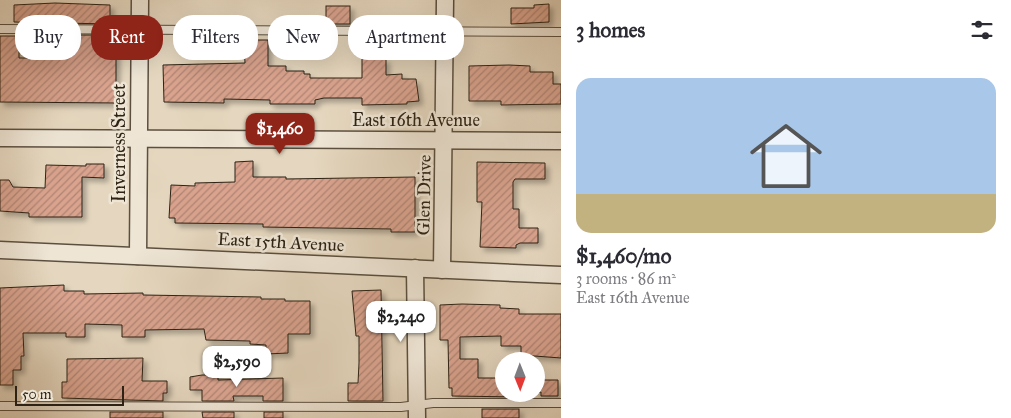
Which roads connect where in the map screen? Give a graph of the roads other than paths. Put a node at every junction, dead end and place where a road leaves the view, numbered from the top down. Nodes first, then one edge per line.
1 (140, 0) edge
2 (444, 0) edge
3 (140, 15) edge
4 (444, 15) edge
5 (0, 29) edge
6 (91, 30) edge
7 (163, 30) edge
8 (348, 32) edge
9 (561, 32) edge
10 (464, 33) edge
11 (139, 60) edge
12 (444, 60) edge
13 (0, 138) edge
14 (138, 139) junction
15 (444, 140) junction
16 (561, 141) edge
17 (0, 250) edge
18 (138, 256) junction
19 (415, 268) junction
20 (442, 270) junction
21 (561, 275) edge
22 (561, 402) edge
23 (0, 406) edge
24 (417, 411) edge

1 - 3 street, Inverness Street
2 - 4 street, Glen Drive
5 - 6 lane
7 - 8 lane
9 - 10 lane
11 - 14 street, Inverness Street
12 - 15 street, Glen Drive
13 - 14 street, East 16th Avenue
14 - 15 street, East 16th Avenue
14 - 18 street, Inverness Street
15 - 16 street, East 16th Avenue
15 - 20 street, Glen Drive
17 - 18 street, East 15th Avenue
18 - 19 street, East 15th Avenue
19 - 20 street, East 15th Avenue
19 - 24 street
20 - 21 street, East 15th Avenue
22 - 24 lane
23 - 24 lane

